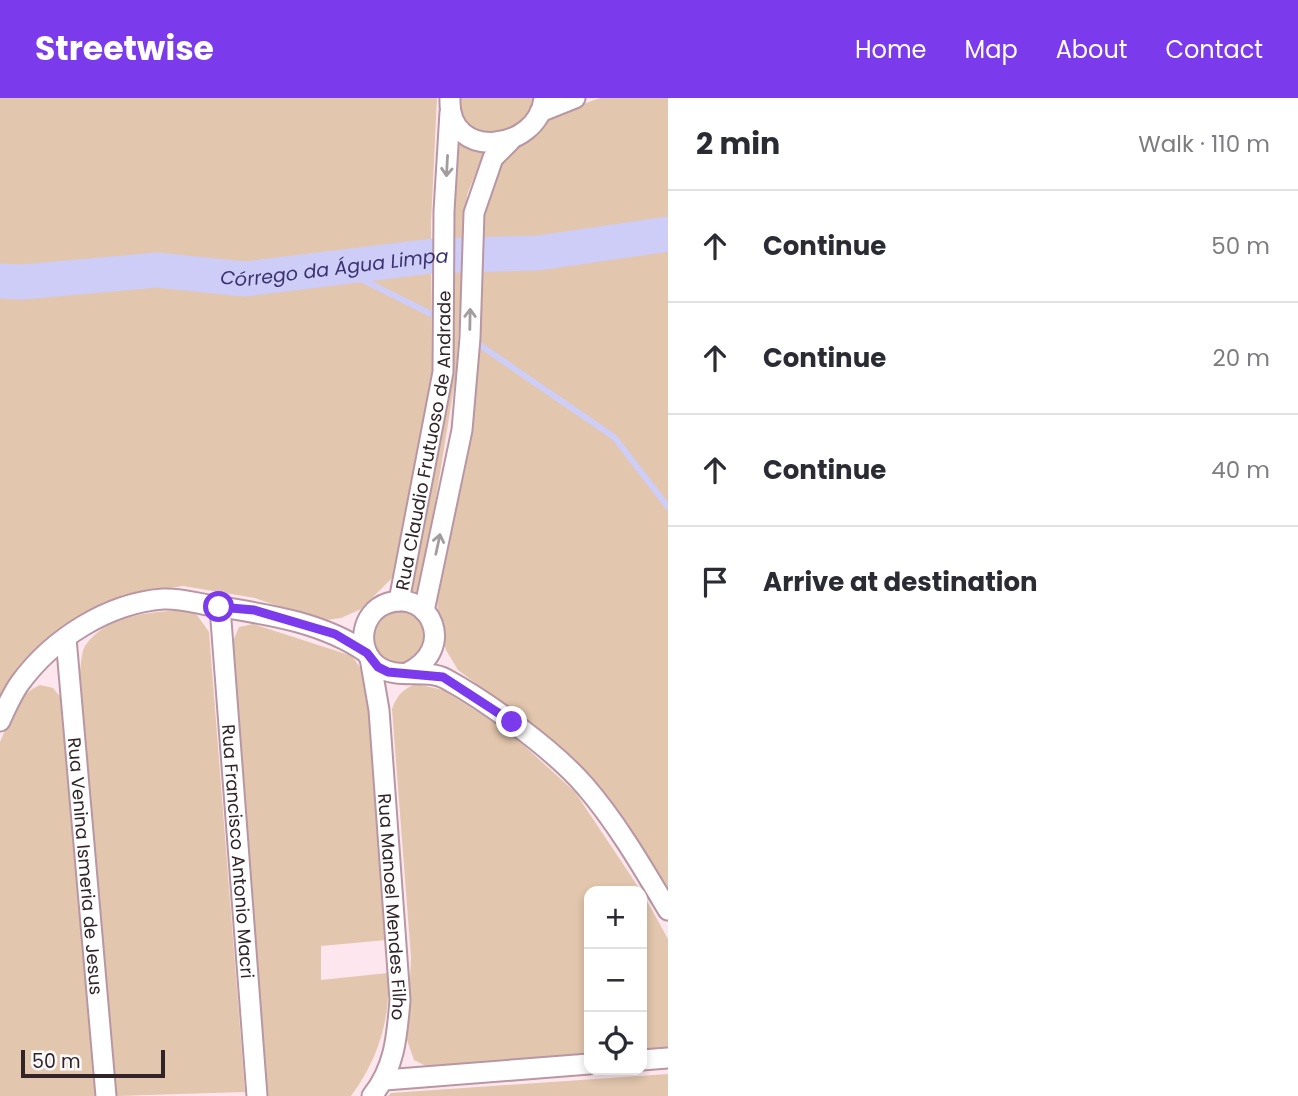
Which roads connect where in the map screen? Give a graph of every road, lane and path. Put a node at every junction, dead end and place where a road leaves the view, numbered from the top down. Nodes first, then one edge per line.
1 (575, 98) edge
2 (450, 105) edge
3 (542, 105) edge
4 (510, 141) junction
5 (399, 601) junction
6 (219, 607) junction
7 (424, 611) junction
8 (368, 619) junction
9 (335, 634) junction
10 (66, 638) junction
11 (435, 641) junction
12 (368, 655) junction
13 (403, 673) junction
14 (443, 677) junction
15 (379, 710) junction
16 (0, 721) edge
17 (668, 910) edge
18 (668, 1058) edge
19 (647, 1060) edge
20 (584, 1064) edge
21 (385, 1080) junction
22 (106, 1096) edge
23 (257, 1096) edge
24 (372, 1096) edge

1 - 3 street
2 - 4 street
2 -> 5 street, Rua Claudio Frutuoso de Andrade
3 - 4 street, Rua Claudio Frutuoso de Andrade
7 -> 4 street, Rua Claudio Frutuoso de Andrade
5 - 7 street
5 - 8 street
6 - 9 street
6 - 10 street
6 - 23 street, Rua Francisco Antonio Macri
7 - 11 street
8 - 9 street
8 - 12 street
9 - 12 street
10 - 16 street
10 - 22 street, Rua Venina Ismeria de Jesus
11 - 13 street
11 - 14 street
12 - 13 street
12 - 15 street, Rua Manoel Mendes Filho
13 - 14 street
13 - 15 street
14 - 17 street
15 - 21 street, Rua Manoel Mendes Filho
18 - 19 street
20 - 21 street
21 - 24 street, Rua Manoel Mendes Filho

